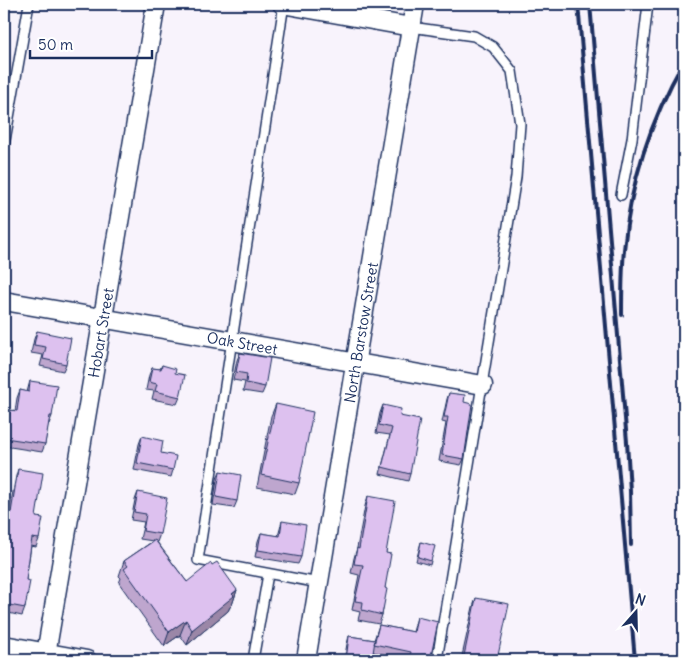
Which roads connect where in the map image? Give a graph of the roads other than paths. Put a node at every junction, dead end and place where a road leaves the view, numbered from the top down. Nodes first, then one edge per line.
1 (29, 4) edge
2 (156, 4) edge
3 (283, 4) edge
4 (415, 4) edge
5 (648, 4) edge
6 (412, 28) junction
7 (4, 146) edge
8 (621, 195) dead end
9 (4, 301) edge
10 (103, 319) junction
11 (231, 341) junction
12 (356, 363) junction
13 (483, 385) junction
14 (268, 574) junction
15 (319, 583) junction
16 (4, 645) edge
17 (46, 657) edge
18 (87, 660) edge
19 (253, 660) edge
20 (306, 660) edge
21 (437, 660) edge

1 - 7 lane
2 - 10 street, Hobart Street
3 - 6 street
3 - 11 lane
4 - 6 street, North Barstow Street
5 - 8 lane
6 - 12 street, North Barstow Street
6 - 13 lane
9 - 10 street, Oak Street
10 - 11 street, Oak Street
10 - 17 street, Hobart Street
11 - 12 street, Oak Street
11 - 14 lane
12 - 13 street, Oak Street
12 - 15 street, North Barstow Street
13 - 21 lane
14 - 15 lane
14 - 19 lane
15 - 20 street, North Barstow Street
16 - 17 street
17 - 18 street

